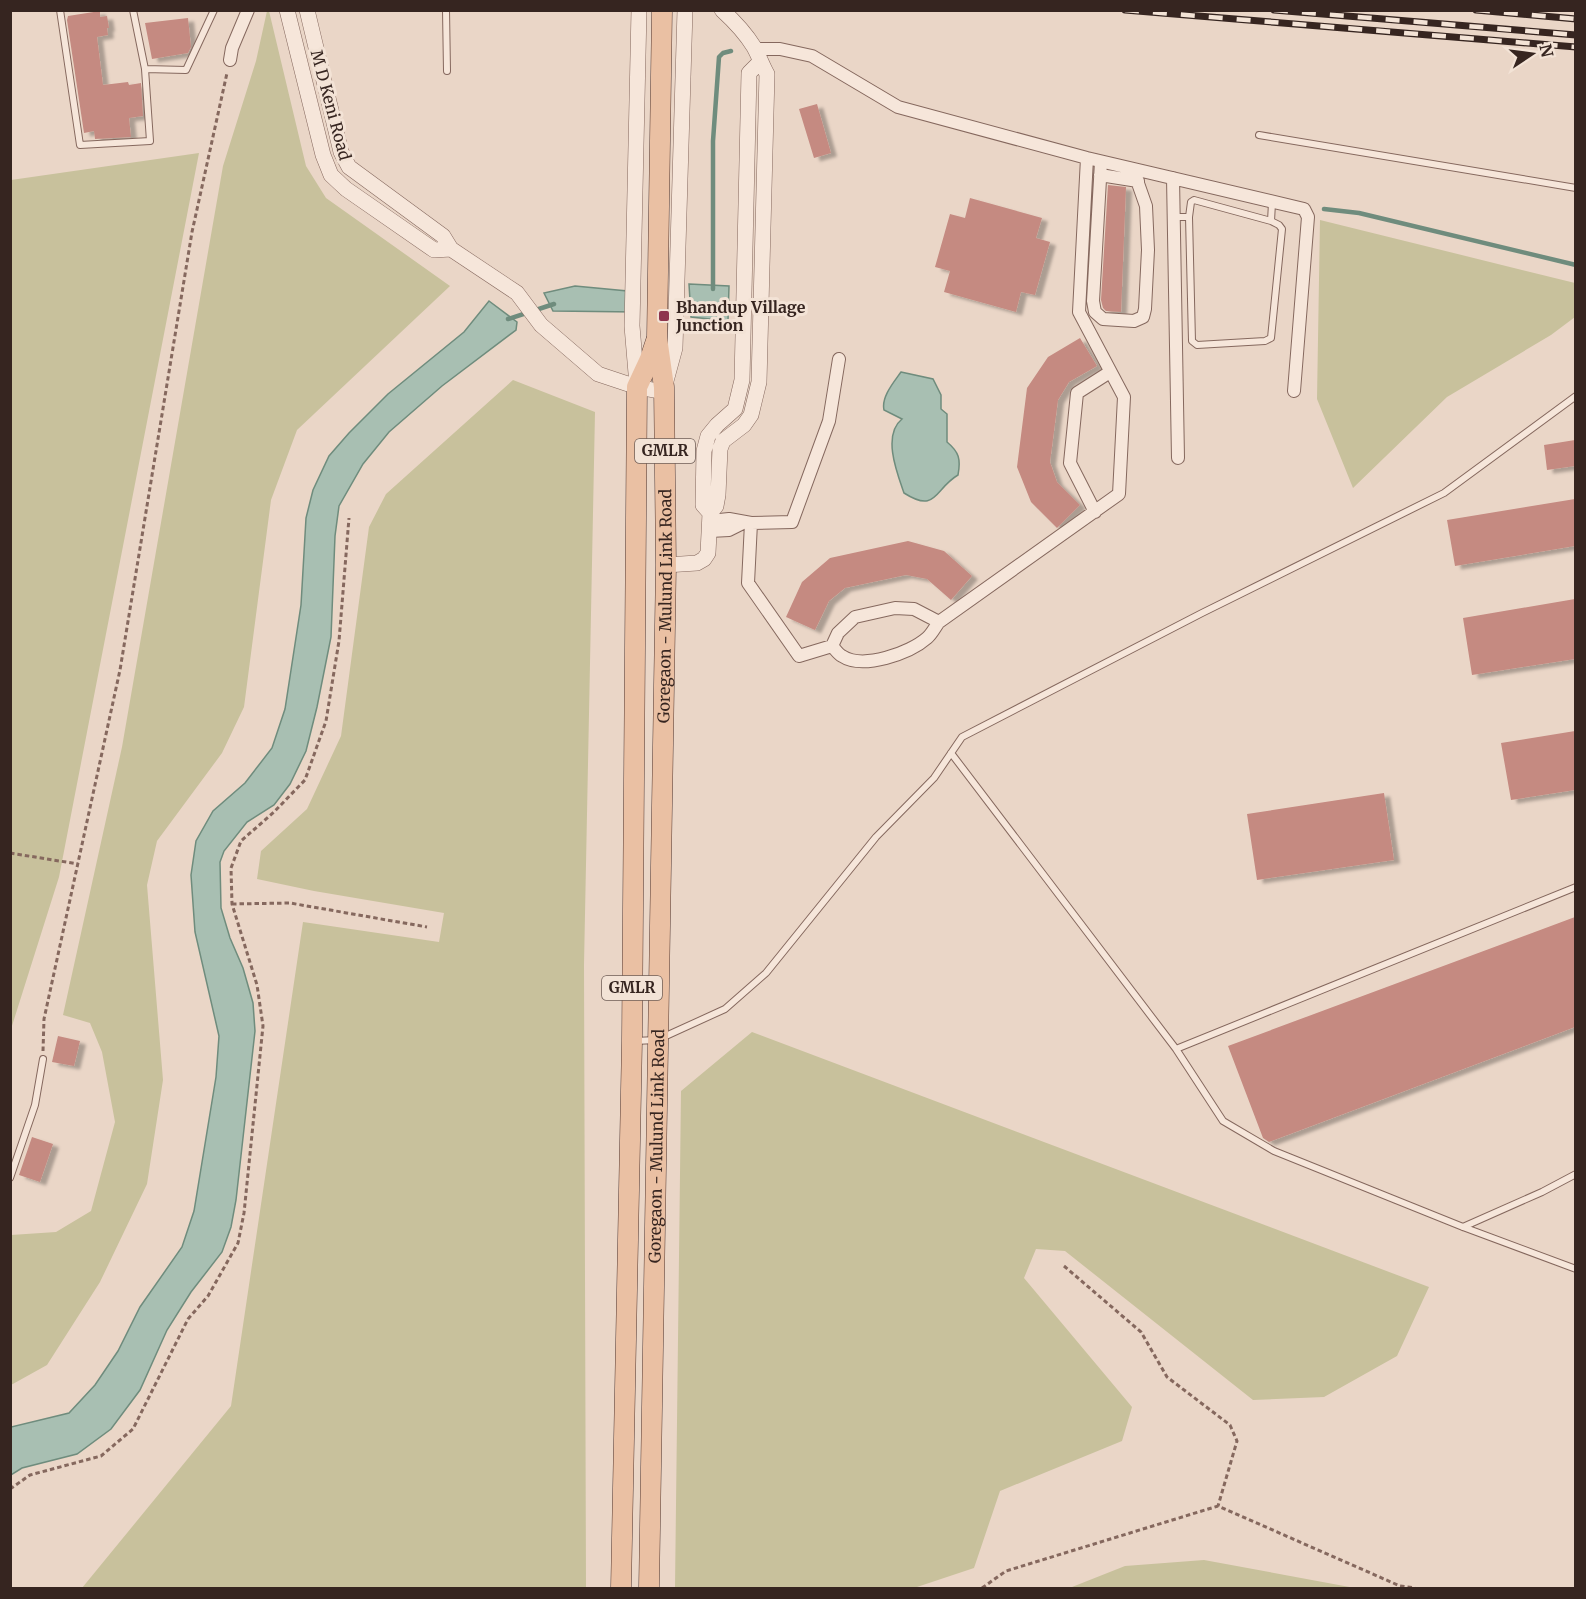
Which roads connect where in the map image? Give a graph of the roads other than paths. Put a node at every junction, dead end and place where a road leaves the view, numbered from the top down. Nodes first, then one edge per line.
1 (60, 10) edge
2 (133, 10) edge
3 (214, 10) edge
4 (248, 10) edge
5 (286, 10) edge
6 (307, 10) edge
7 (446, 10) edge
8 (639, 10) edge
9 (685, 10) edge
10 (722, 10) edge
11 (662, 13) edge
12 (758, 56) junction
13 (230, 60) road end
14 (145, 69) junction
15 (447, 71) dead end
16 (1259, 135) dead end
17 (1087, 158) junction
18 (1101, 162) junction
19 (1100, 175) junction
20 (1136, 175) junction
21 (1173, 178) junction
22 (1575, 188) edge
23 (1272, 203) junction
24 (1173, 217) junction
25 (1189, 217) junction
26 (1271, 221) junction
27 (451, 249) junction
28 (668, 280) junction
29 (1175, 320) junction
30 (1192, 320) junction
31 (658, 332) junction
32 (839, 358) dead end
33 (1110, 372) junction
34 (742, 380) junction
35 (759, 382) junction
36 (637, 387) junction
37 (664, 390) junction
38 (1294, 391) dead end
39 (1575, 396) edge
40 (735, 410) junction
41 (751, 415) junction
42 (716, 438) junction
43 (1178, 458) dead end
44 (1095, 512) junction
45 (710, 521) junction
46 (747, 523) junction
47 (666, 565) junction
48 (939, 622) junction
49 (832, 646) junction
50 (951, 753) junction
51 (1575, 887) edge
52 (657, 1040) junction
53 (632, 1041) junction
54 (1176, 1049) junction
55 (43, 1059) road end
56 (1575, 1174) edge
57 (10, 1178) edge
58 (1463, 1227) junction
59 (1575, 1269) edge
60 (621, 1588) edge
61 (649, 1588) edge

1 - 14 lane
2 - 14 lane
3 - 14 lane
4 - 13 street
5 - 27 street, M D Keni Road
6 - 27 street, M D Keni Road
7 - 15 lane
8 - 36 street
9 - 28 street
10 - 12 street
11 - 28 main road
12 - 17 street
12 - 34 street
12 - 35 street
16 - 22 lane
17 - 18 street
17 - 33 street
18 - 19 street
18 - 20 street
19 - 20 street
19 - 20 street
20 - 21 street
21 - 23 street
21 - 24 street
23 - 26 lane
23 - 38 street
24 - 25 lane
24 - 29 street
25 - 26 lane
25 - 30 lane
26 - 30 lane
27 - 36 street, M D Keni Road
28 - 31 main road
28 - 37 street
29 - 30 lane
29 - 43 street
31 - 36 main road, Goregaon - Mulund Link Road / GMLR
31 - 37 main road, Goregaon - Mulund Link Road / GMLR
32 - 46 street
33 - 44 street
33 - 44 street
34 - 35 street
34 - 40 street
35 - 41 street
36 - 37 street, M D Keni Road
36 - 53 main road, Goregaon - Mulund Link Road / GMLR
37 - 47 main road, Goregaon - Mulund Link Road / GMLR
39 - 50 lane
40 - 41 street
40 - 42 street
41 - 42 street
42 - 45 street
44 - 48 street
45 - 46 street
45 - 47 street
46 - 49 street
47 - 52 main road, Goregaon - Mulund Link Road / GMLR
48 - 49 street
48 - 49 street
50 - 52 lane
50 - 54 lane
51 - 54 lane
52 - 53 lane
52 - 61 main road, Goregaon - Mulund Link Road / GMLR
53 - 60 main road, Goregaon - Mulund Link Road / GMLR
54 - 58 lane
55 - 57 lane
56 - 58 lane
58 - 59 lane

